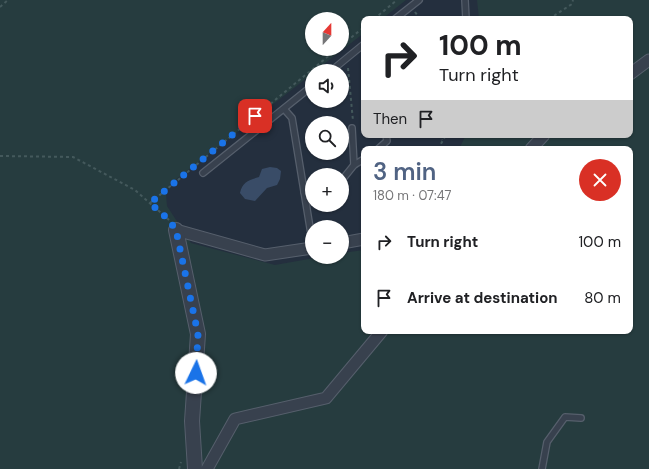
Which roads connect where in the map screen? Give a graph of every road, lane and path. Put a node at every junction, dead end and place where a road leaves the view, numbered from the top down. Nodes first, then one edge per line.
1 (8, 0) edge
2 (397, 0) edge
3 (419, 0) edge
4 (465, 0) edge
5 (573, 0) edge
6 (0, 7) edge
7 (378, 16) edge
8 (399, 16) edge
9 (466, 16) edge
10 (554, 16) edge
11 (361, 29) edge
12 (349, 39) edge
13 (361, 46) edge
14 (328, 56) edge
15 (347, 58) junction
16 (649, 60) edge
17 (340, 64) edge
18 (633, 72) edge
19 (305, 92) edge
20 (284, 109) junction
21 (352, 128) joint
22 (440, 138) edge
23 (444, 138) edge
24 (541, 138) edge
25 (443, 141) junction
26 (440, 146) edge
27 (534, 146) edge
28 (0, 156) edge
29 (361, 160) edge
30 (354, 165) junction
31 (349, 171) edge
32 (203, 173) dead end
33 (304, 192) joint
34 (150, 203) junction
35 (309, 220) edge
36 (176, 230) junction
37 (361, 240) edge
38 (349, 242) edge
39 (305, 249) edge
40 (379, 334) edge
41 (581, 418) dead end
42 (195, 469) edge
43 (207, 469) edge
44 (542, 469) edge

1 - 6 path
2 - 7 path
3 - 8 lane
4 - 9 lane
5 - 10 path
11 - 12 path
13 - 15 lane
14 - 34 path
15 - 17 lane
15 - 21 path
16 - 18 street
19 - 20 lane
20 - 32 lane
20 - 33 lane
21 - 30 lane
22 - 25 path
23 - 25 path
24 - 27 street
25 - 26 path
28 - 34 path
29 - 30 lane
30 - 31 lane
33 - 35 lane
34 - 36 path
36 - 39 street
36 - 42 street
37 - 38 street
40 - 43 street
41 - 44 lane

